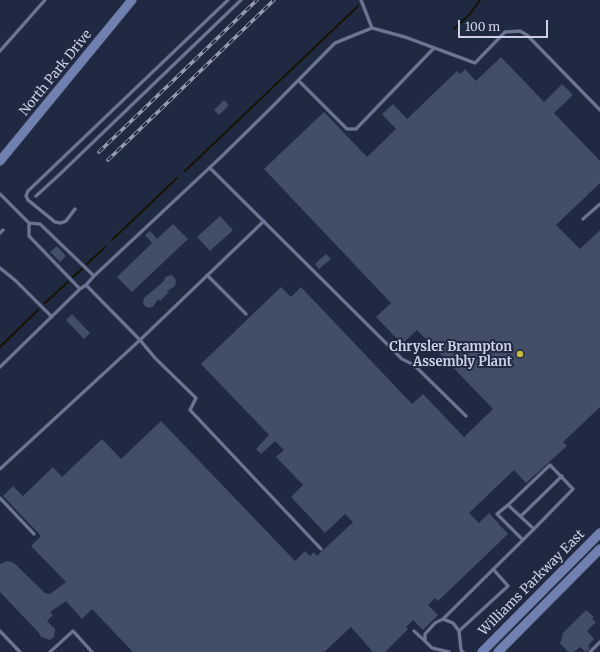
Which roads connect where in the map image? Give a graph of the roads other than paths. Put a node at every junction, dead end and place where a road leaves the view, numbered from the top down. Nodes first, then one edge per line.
1 (45, 0) edge
2 (132, 0) edge
3 (228, 0) edge
4 (241, 0) edge
5 (361, 0) edge
6 (372, 28) junction
7 (434, 48) junction
8 (0, 52) edge
9 (298, 81) junction
10 (600, 110) edge
11 (0, 161) edge
12 (210, 168) junction
13 (0, 194) edge
14 (36, 196) dead end
15 (600, 204) edge
16 (75, 209) dead end
17 (583, 220) dead end
18 (264, 221) junction
19 (29, 223) junction
20 (3, 230) dead end
21 (0, 233) edge
22 (0, 268) edge
23 (207, 275) junction
24 (94, 276) junction
25 (86, 285) junction
26 (80, 289) junction
27 (246, 314) dead end
28 (52, 316) junction
29 (140, 340) junction
30 (0, 367) edge
31 (466, 416) dead end
32 (0, 468) edge
33 (562, 476) junction
34 (0, 498) edge
35 (508, 505) junction
36 (521, 516) junction
37 (534, 529) junction
38 (600, 533) edge
39 (34, 534) dead end
40 (523, 540) junction
41 (321, 549) dead end
42 (600, 549) edge
43 (493, 569) junction
44 (442, 619) junction
45 (0, 631) edge
46 (459, 631) junction
47 (414, 632) dead end
48 (425, 640) junction
49 (600, 642) edge
50 (20, 652) edge
51 (50, 652) edge
52 (92, 652) edge
53 (449, 652) edge
54 (463, 652) edge
55 (482, 652) edge
56 (498, 652) edge
57 (590, 652) edge

1 - 8 lane
2 - 11 main road, North Park Drive
3 - 16 lane
4 - 14 lane
5 - 6 lane
6 - 7 lane
6 - 9 lane
7 - 9 lane
7 - 10 lane
9 - 12 lane, bridge
12 - 18 lane
12 - 24 lane
13 - 19 lane
15 - 17 lane
18 - 23 lane
18 - 31 lane
19 - 24 lane
19 - 26 lane
20 - 21 lane
22 - 28 lane
23 - 27 lane
23 - 29 lane
24 - 25 lane
25 - 26 lane
25 - 29 lane
26 - 28 lane
28 - 30 lane
29 - 32 lane
29 - 41 lane
33 - 35 lane
33 - 36 lane
33 - 37 lane
34 - 39 lane
35 - 36 lane
35 - 40 lane
36 - 37 lane
37 - 40 lane
38 - 55 main road, Williams Parkway East
40 - 43 lane
42 - 56 main road, Williams Parkway East
43 - 44 lane
43 - 46 lane
44 - 46 lane
44 - 48 lane
45 - 50 lane
46 - 54 lane
47 - 48 lane
48 - 53 lane
49 - 57 lane
51 - 52 lane

